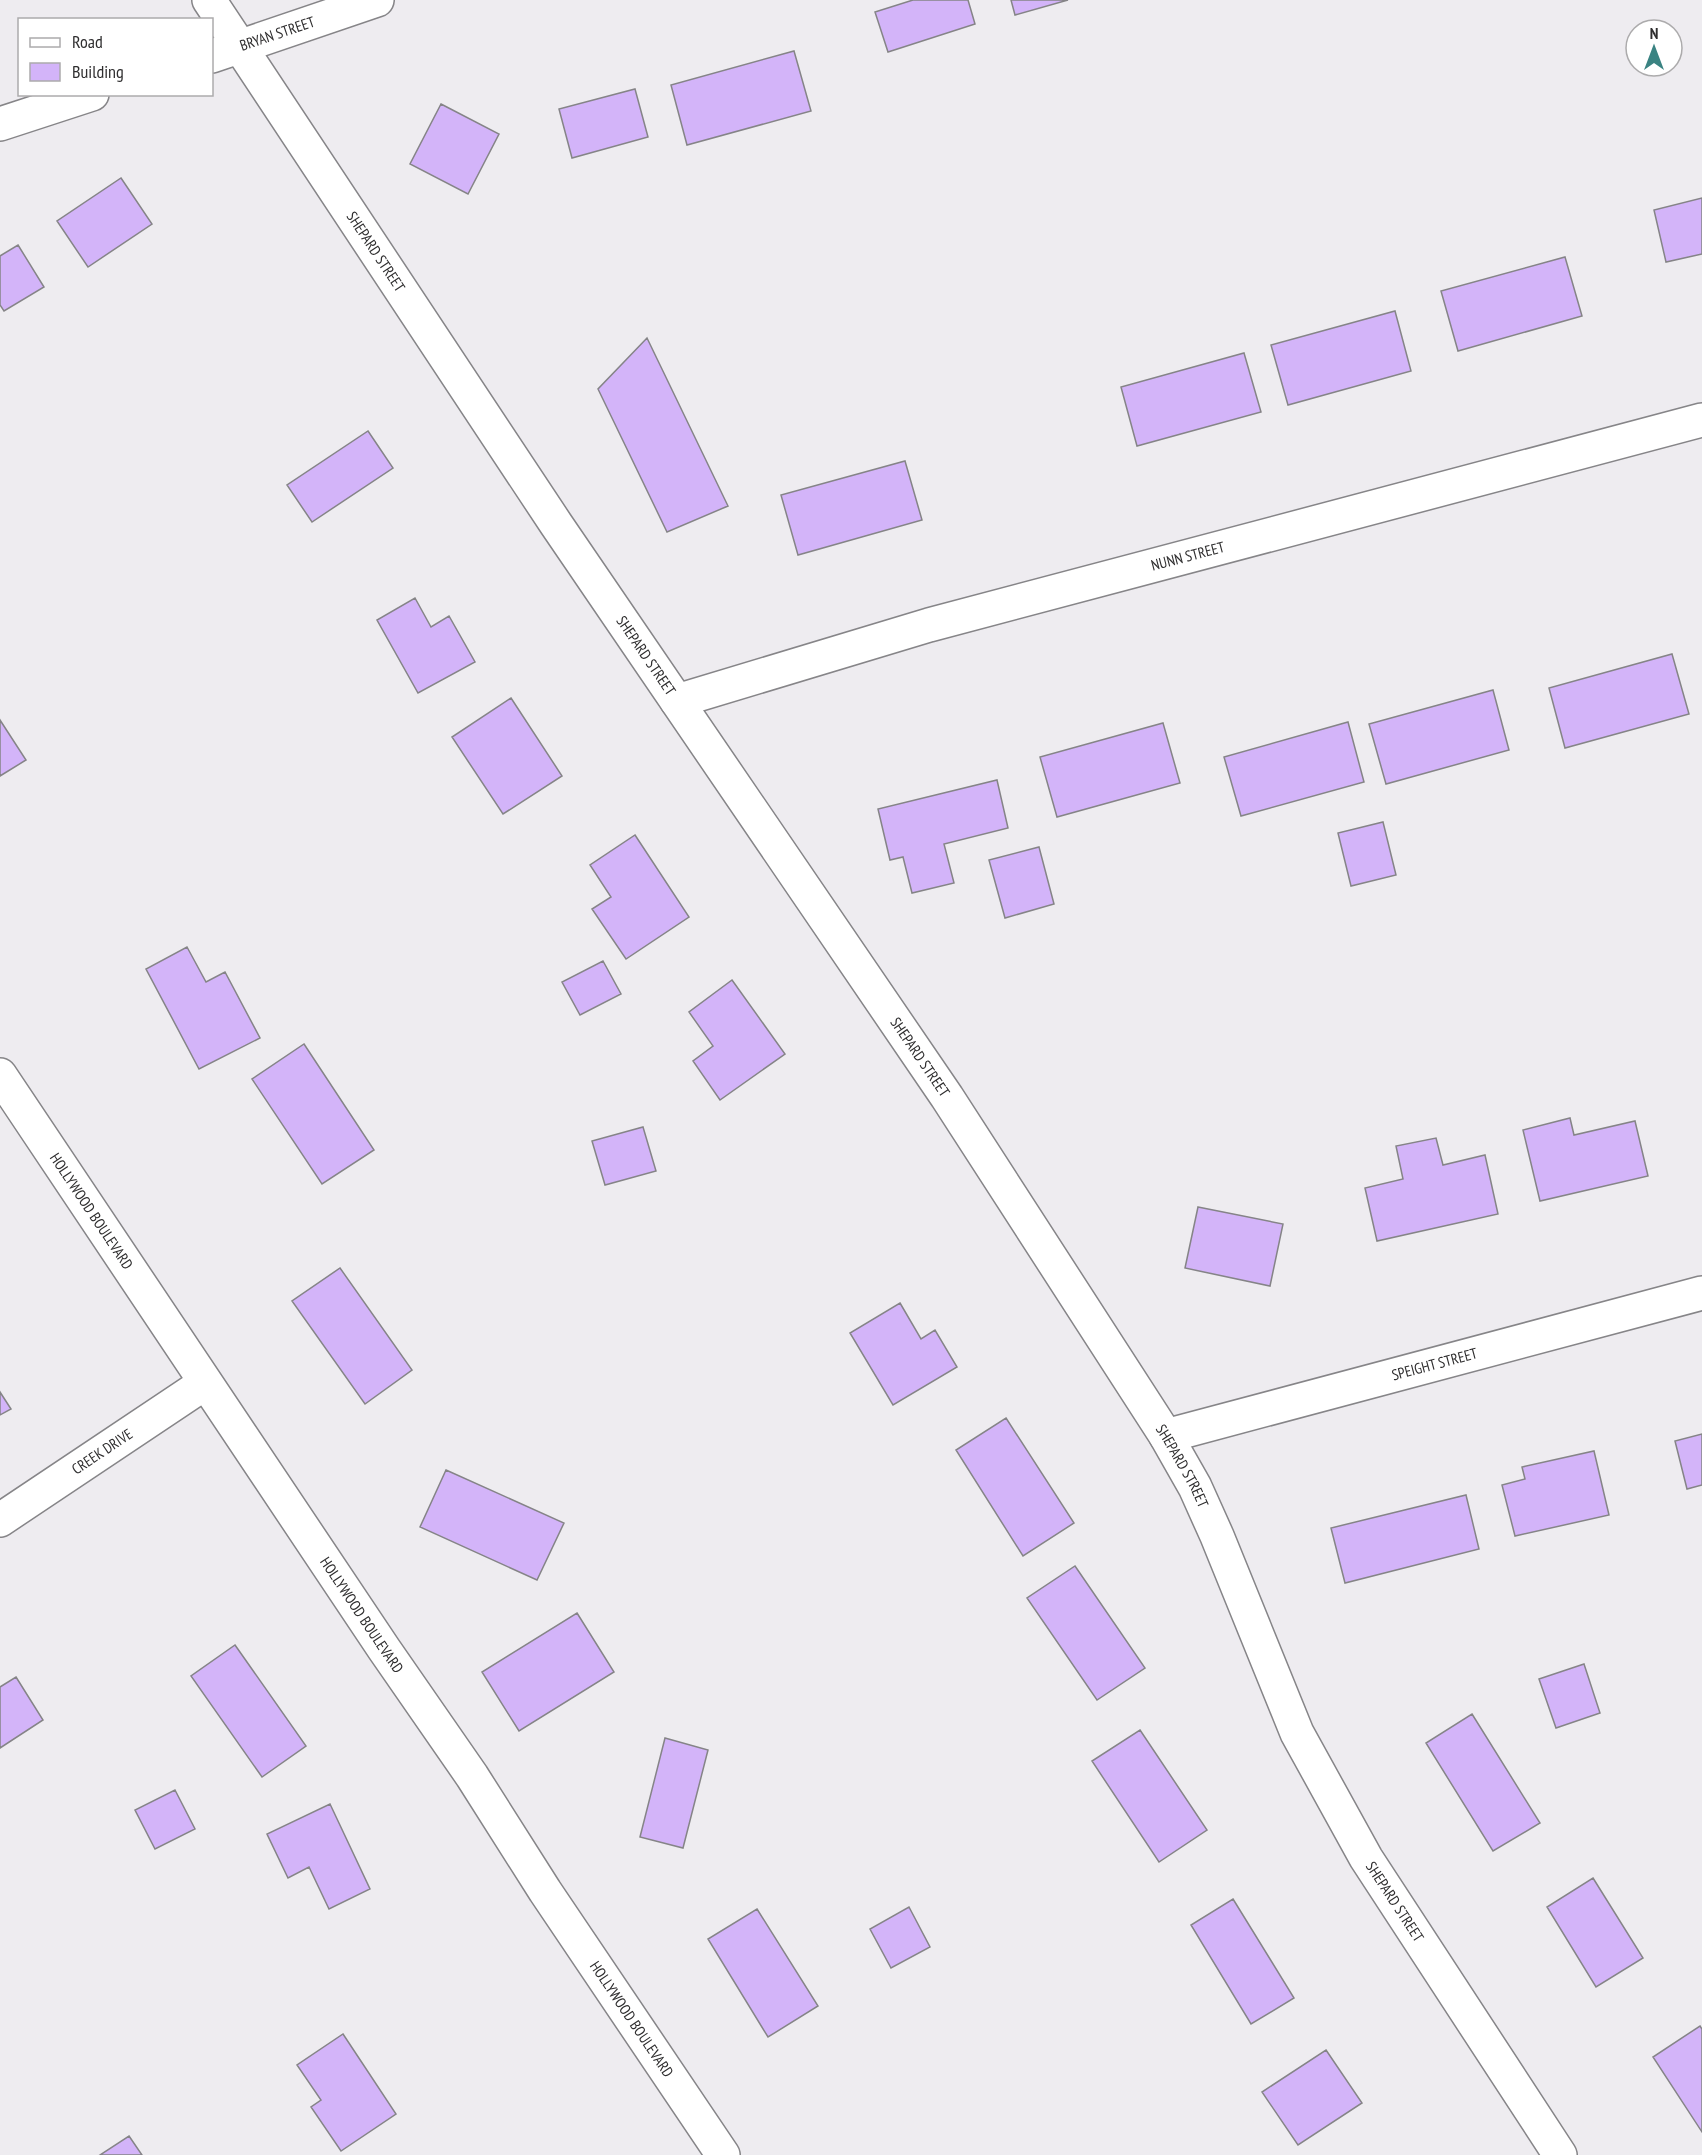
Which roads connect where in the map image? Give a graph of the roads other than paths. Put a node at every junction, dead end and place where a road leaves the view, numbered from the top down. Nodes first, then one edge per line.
1 (209, 0) edge
2 (377, 0) edge
3 (226, 51) edge
4 (86, 96) edge
5 (0, 124) edge
6 (1702, 420) edge
7 (677, 701) junction
8 (0, 1075) edge
9 (1702, 1293) edge
10 (206, 1383) junction
11 (1166, 1436) junction
12 (0, 1520) edge
13 (723, 2155) edge
14 (1560, 2155) edge

1 - 3 street, SHEPARD STREET
2 - 3 street, BRYAN STREET
3 - 7 street, SHEPARD STREET
4 - 5 street
6 - 7 street, NUNN STREET
7 - 11 street, SHEPARD STREET
8 - 10 street, HOLLYWOOD BOULEVARD
9 - 11 street, SPEIGHT STREET
10 - 12 street, CREEK DRIVE
10 - 13 street, HOLLYWOOD BOULEVARD
11 - 14 street, SHEPARD STREET

